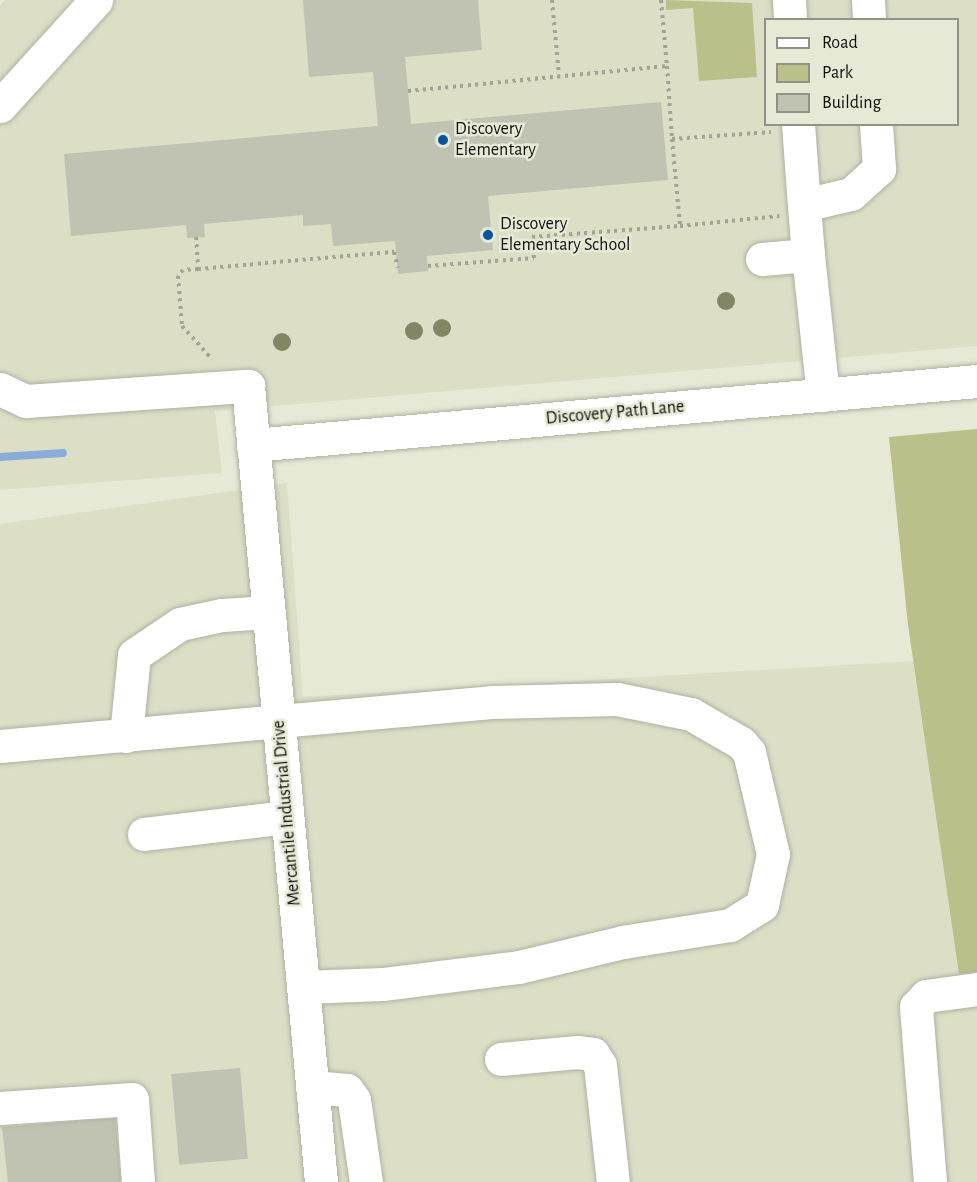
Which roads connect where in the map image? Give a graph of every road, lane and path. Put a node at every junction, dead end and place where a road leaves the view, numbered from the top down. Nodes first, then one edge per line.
1 (96, 0) edge
2 (552, 0) edge
3 (662, 0) edge
4 (789, 0) edge
5 (868, 0) edge
6 (790, 18) edge
7 (869, 18) edge
8 (667, 66) junction
9 (558, 76) junction
10 (408, 91) dead end
11 (0, 106) edge
12 (876, 126) edge
13 (788, 128) edge
14 (672, 139) junction
15 (794, 210) junction
16 (680, 226) junction
17 (196, 237) dead end
18 (808, 255) junction
19 (762, 259) dead end
20 (428, 266) dead end
21 (398, 268) dead end
22 (198, 269) junction
23 (221, 369) dead end
24 (977, 381) edge
25 (0, 389) edge
26 (823, 395) junction
27 (254, 445) junction
28 (268, 612) junction
29 (278, 720) junction
30 (126, 736) junction
31 (0, 746) edge
32 (287, 817) junction
33 (144, 834) dead end
34 (303, 987) junction
35 (977, 989) edge
36 (501, 1059) dead end
37 (312, 1087) junction
38 (0, 1108) edge
39 (138, 1182) edge
40 (321, 1182) edge
41 (366, 1182) edge
42 (613, 1182) edge
43 (930, 1182) edge

1 - 11 street
2 - 9 path
3 - 8 path
4 - 6 street
5 - 7 street
8 - 9 path
8 - 14 path
9 - 10 path
12 - 15 street
13 - 14 path
13 - 15 street
14 - 16 path
15 - 16 path
15 - 18 street
16 - 20 path
17 - 22 path
18 - 19 street
18 - 26 street
21 - 22 path
22 - 23 path
24 - 26 street, Discovery Path Lane
25 - 27 street, Mercantile Industrial Drive
26 - 27 street, Discovery Path Lane
27 - 28 street, Mercantile Industrial Drive
28 - 29 street, Mercantile Industrial Drive
28 - 30 street
29 - 30 street
29 - 32 street, Mercantile Industrial Drive
29 - 34 street
30 - 31 street
32 - 33 street
32 - 34 street, Mercantile Industrial Drive
34 - 37 street, Mercantile Industrial Drive
35 - 43 street
36 - 42 street
37 - 40 street, Mercantile Industrial Drive
37 - 41 street
38 - 39 street

